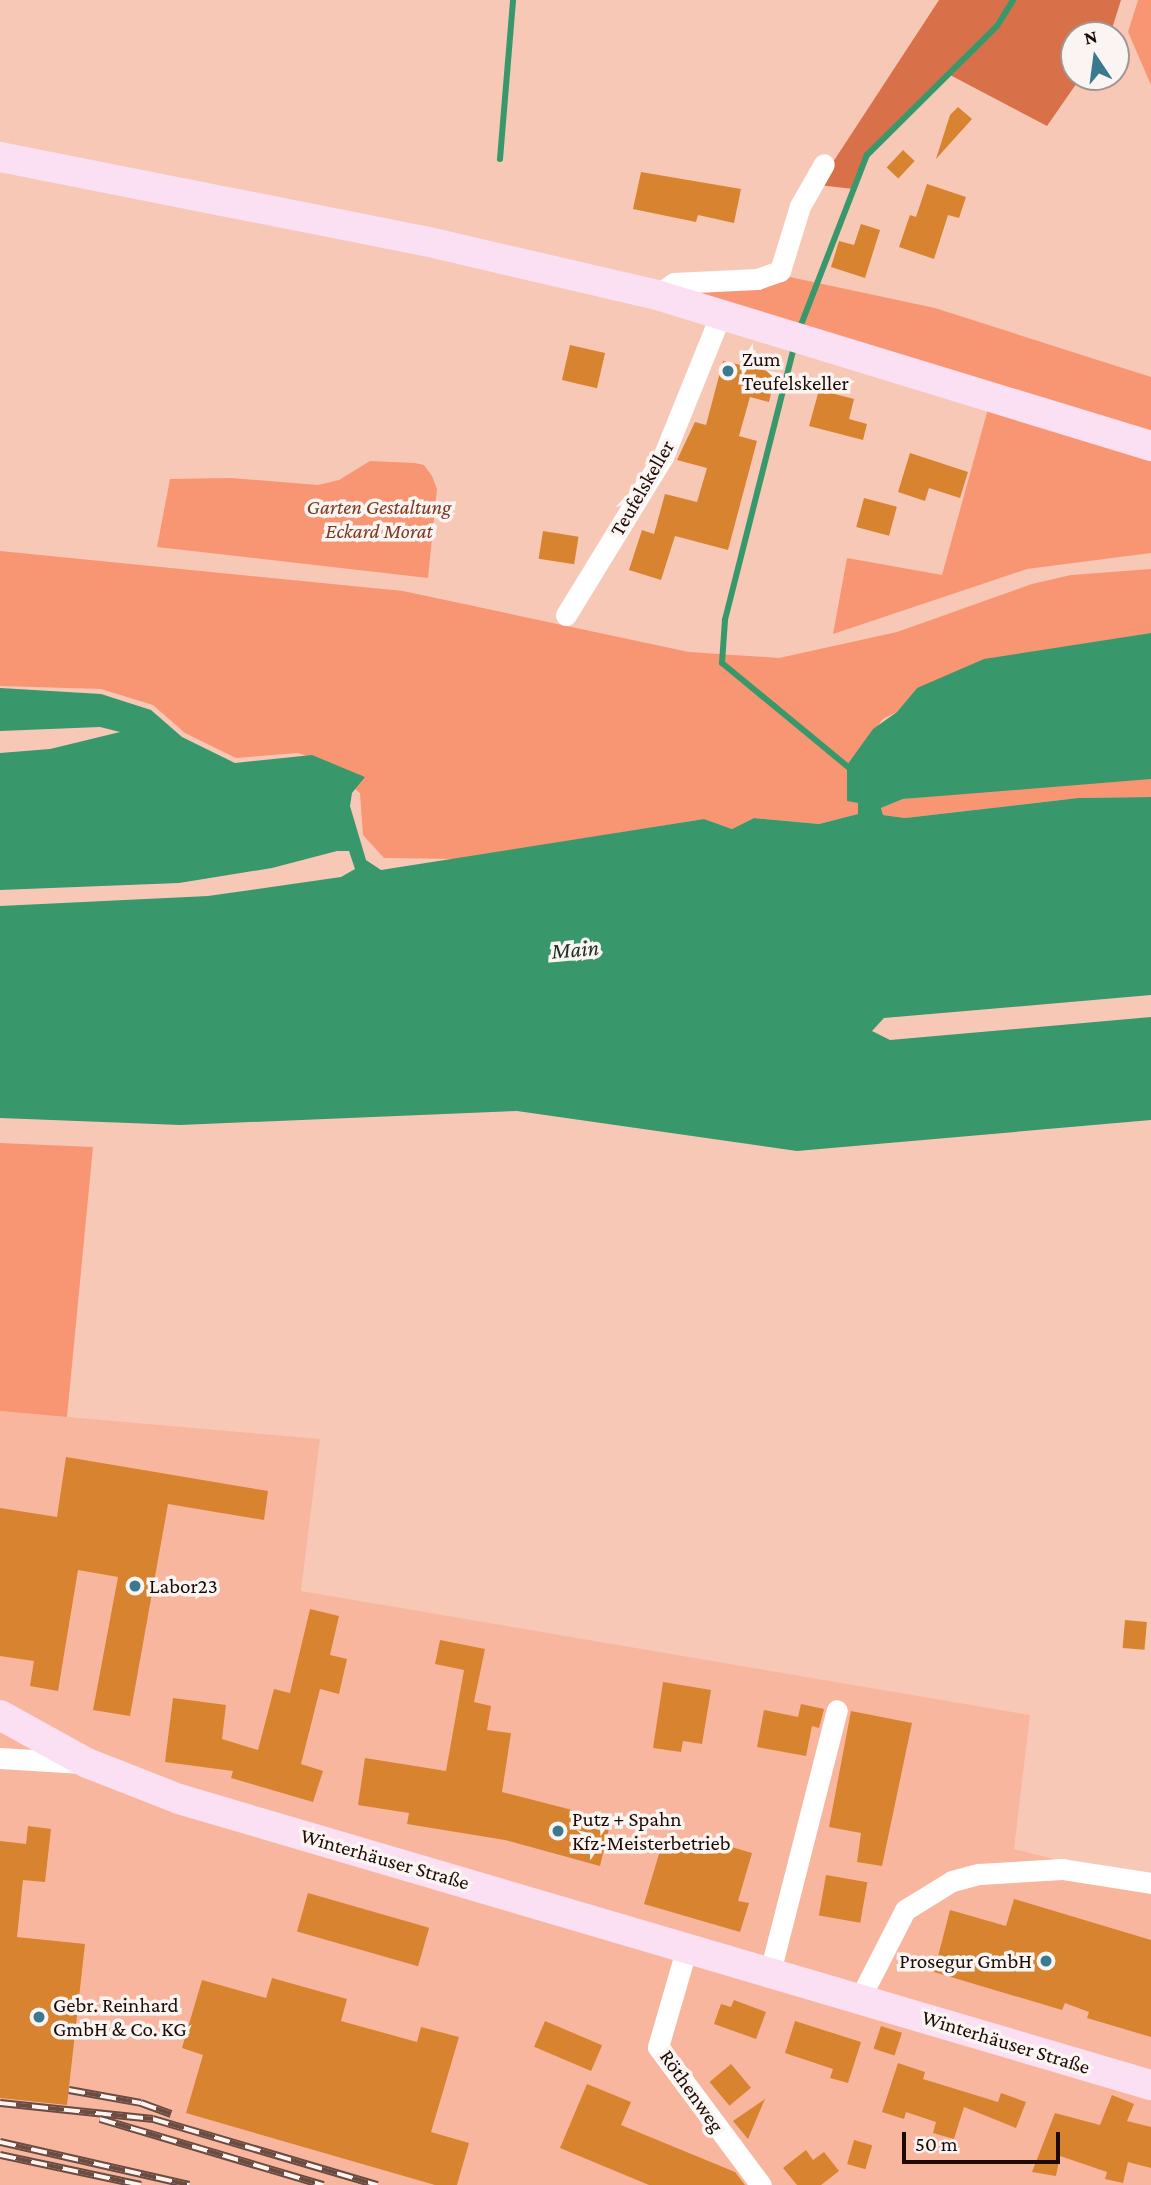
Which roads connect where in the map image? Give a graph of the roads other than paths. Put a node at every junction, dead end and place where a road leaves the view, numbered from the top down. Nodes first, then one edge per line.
1 (0, 157) edge
2 (824, 164) dead end
3 (657, 295) junction
4 (720, 316) junction
5 (1151, 446) edge
6 (566, 615) dead end
7 (837, 1710) dead end
8 (0, 1715) edge
9 (0, 1758) edge
10 (87, 1763) junction
11 (1151, 1883) edge
12 (687, 1947) junction
13 (770, 1972) junction
14 (860, 1998) junction
15 (1151, 2085) edge
16 (761, 2185) edge

1 - 3 main road
2 - 3 street
3 - 4 main road
4 - 5 main road
4 - 6 street, Teufelskeller
7 - 13 street
8 - 10 main road
9 - 10 street, Winterhäuser Straße
10 - 12 main road, Winterhäuser Straße
11 - 14 street
12 - 13 main road, Winterhäuser Straße
12 - 16 street, Röthenweg
13 - 14 main road, Winterhäuser Straße
14 - 15 main road, Winterhäuser Straße

